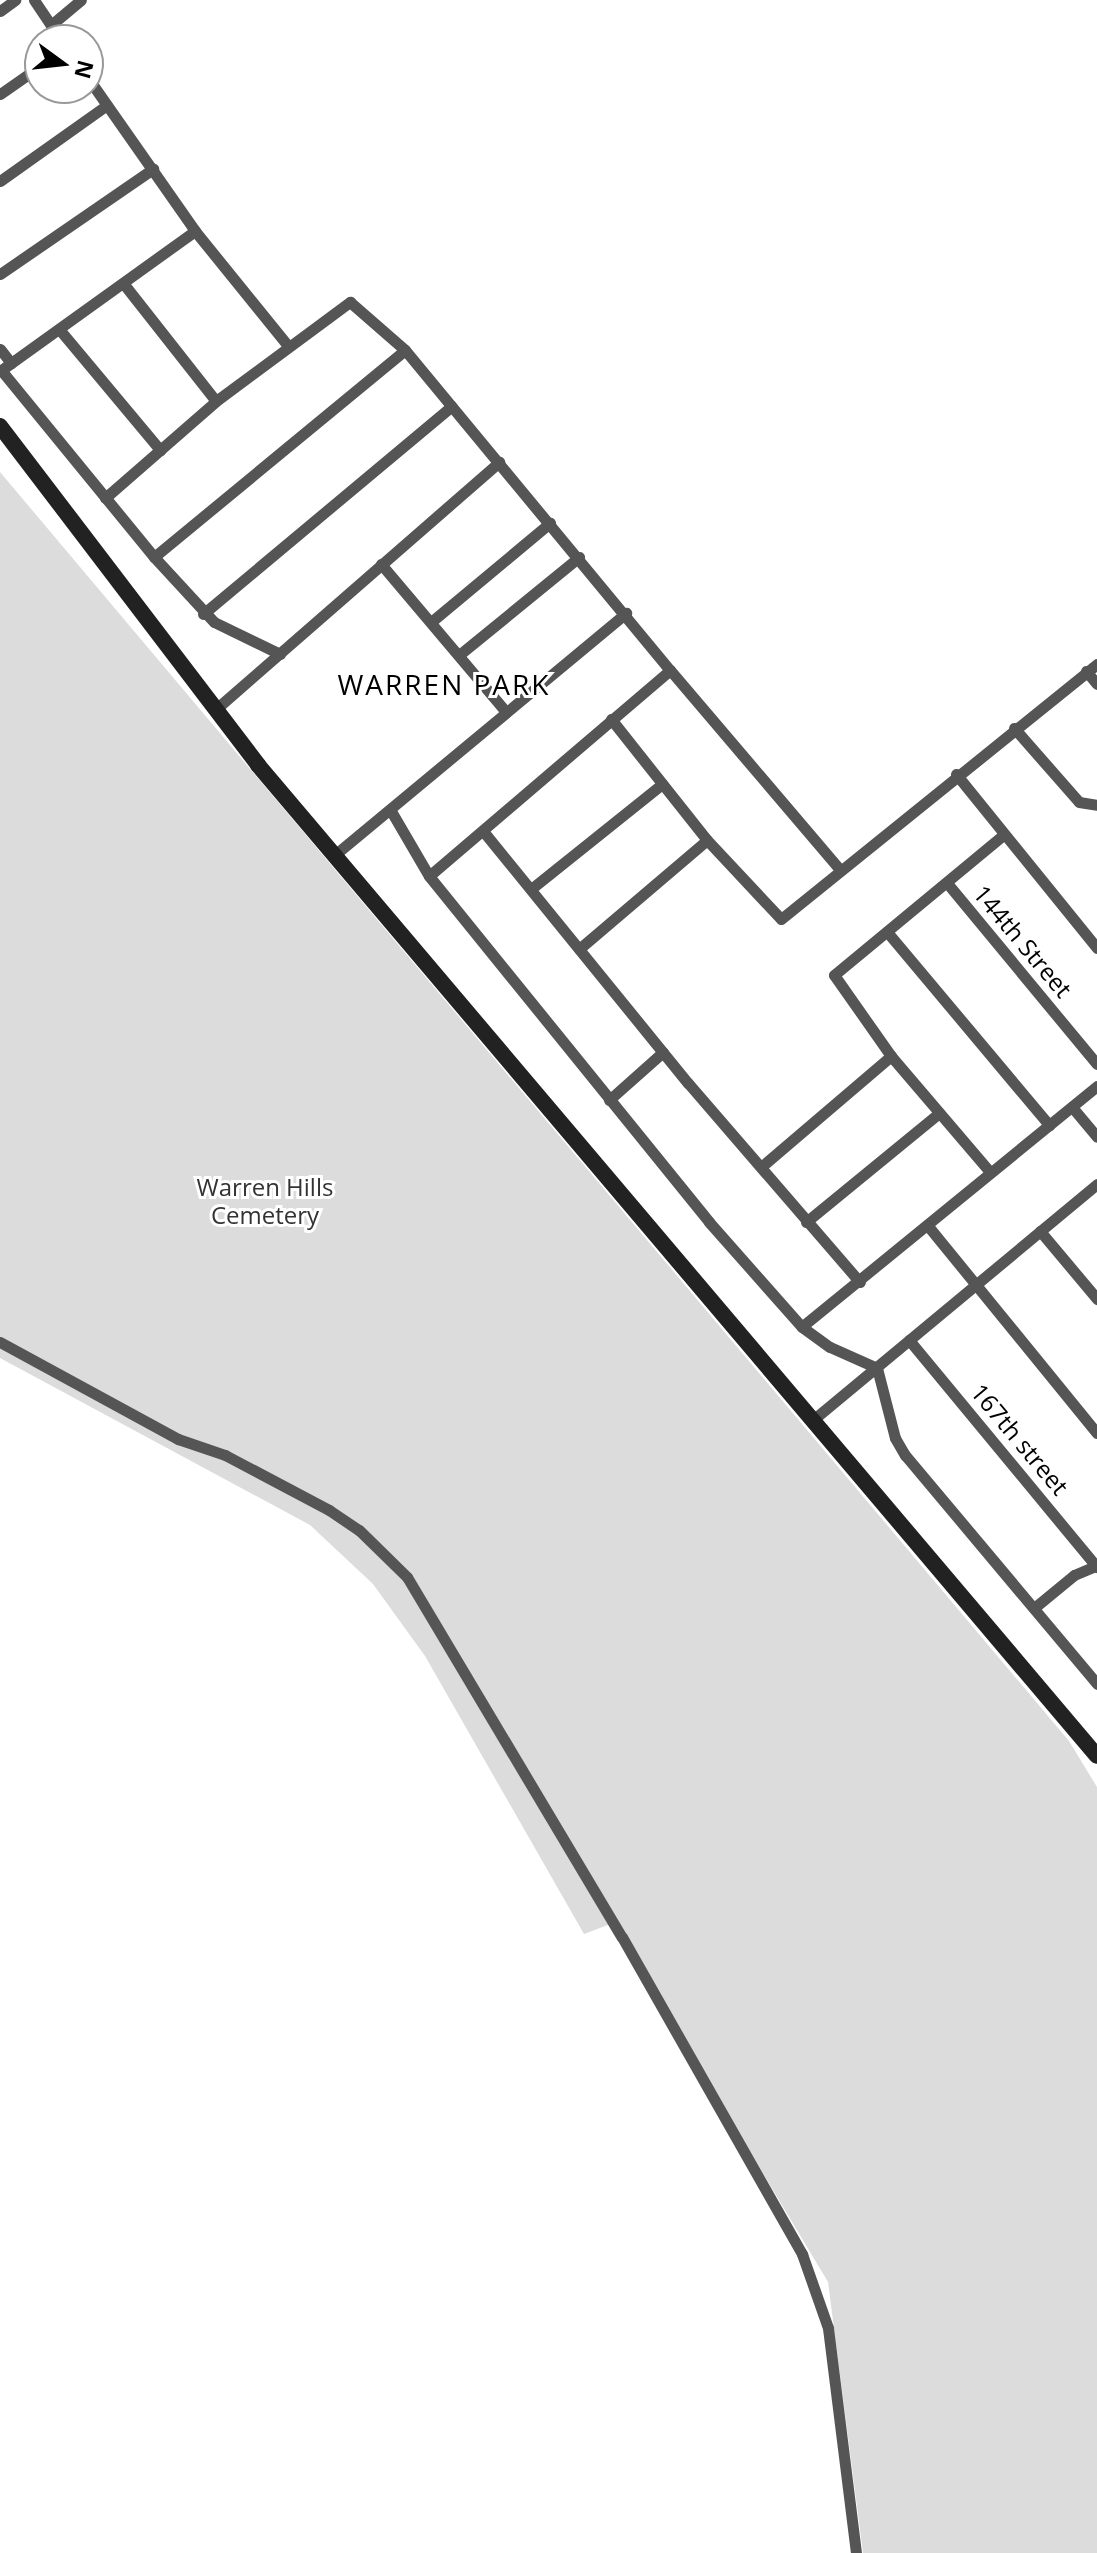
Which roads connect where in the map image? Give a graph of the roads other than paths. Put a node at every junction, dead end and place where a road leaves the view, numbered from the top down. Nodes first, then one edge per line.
1 (15, 0) edge
2 (34, 0) edge
3 (81, 0) edge
4 (0, 11) edge
5 (50, 24) edge
6 (52, 24) edge
7 (24, 77) edge
8 (0, 94) edge
9 (104, 101) edge
10 (107, 105) junction
11 (153, 169) junction
12 (0, 181) edge
13 (195, 231) junction
14 (0, 274) edge
15 (123, 283) junction
16 (59, 329) junction
17 (288, 346) junction
18 (0, 349) edge
19 (405, 350) junction
20 (4, 368) edge
21 (216, 401) junction
22 (452, 406) junction
23 (0, 426) edge
24 (160, 450) junction
25 (499, 462) junction
26 (105, 498) junction
27 (550, 523) junction
28 (154, 557) junction
29 (579, 557) junction
30 (381, 564) junction
31 (626, 613) junction
32 (203, 614) junction
33 (431, 622) junction
34 (280, 654) junction
35 (459, 655) junction
36 (1097, 664) edge
37 (670, 670) junction
38 (1086, 671) junction
39 (1097, 684) edge
40 (216, 709) junction
41 (506, 712) junction
42 (611, 719) junction
43 (1014, 728) junction
44 (956, 774) junction
45 (662, 784) junction
46 (1097, 805) edge
47 (391, 811) junction
48 (483, 831) junction
49 (1002, 836) junction
50 (707, 840) junction
51 (337, 853) junction
52 (840, 870) junction
53 (429, 876) junction
54 (947, 883) junction
55 (531, 889) junction
56 (888, 933) junction
57 (1097, 948) edge
58 (579, 949) junction
59 (663, 1052) junction
60 (891, 1056) junction
61 (1097, 1064) edge
62 (1097, 1086) edge
63 (609, 1100) junction
64 (1072, 1107) junction
65 (939, 1113) junction
66 (1049, 1125) junction
67 (1097, 1137) edge
68 (761, 1167) junction
69 (990, 1172) junction
70 (1097, 1184) edge
71 (806, 1222) junction
72 (928, 1226) junction
73 (1040, 1231) junction
74 (860, 1282) junction
75 (975, 1284) junction
76 (1097, 1299) edge
77 (802, 1327) junction
78 (909, 1340) junction
79 (0, 1342) edge
80 (877, 1368) junction
81 (814, 1419) junction
82 (1097, 1433) edge
83 (1097, 1565) edge
84 (1034, 1608) junction
85 (1097, 1684) edge
86 (1097, 1756) edge
87 (856, 2553) edge

1 - 4 street
2 - 5 street
3 - 6 street
7 - 8 street
9 - 10 street
10 - 11 street
10 - 12 street
11 - 13 street
11 - 14 street
13 - 15 street
13 - 17 street
15 - 16 street
15 - 21 street
16 - 20 street
16 - 24 street
17 - 19 street
17 - 21 street
18 - 20 street
19 - 22 street
19 - 28 street
20 - 26 street
21 - 24 street
22 - 25 street
22 - 32 street
23 - 40 street
24 - 26 street
25 - 27 street
25 - 30 street
26 - 28 street
27 - 29 street
27 - 33 street
28 - 32 street
29 - 31 street
29 - 35 street
30 - 33 street
30 - 34 street
31 - 37 street
31 - 41 street
32 - 34 street
33 - 35 street
34 - 40 street
35 - 41 street
36 - 38 street
37 - 42 street
37 - 52 street
38 - 39 street
38 - 43 street
40 - 51 street
41 - 47 street
42 - 45 street
42 - 48 street
43 - 44 street
43 - 46 street
44 - 49 street
44 - 52 street
45 - 50 street
45 - 55 street
47 - 51 street
47 - 53 street
48 - 53 street
48 - 55 street
49 - 54 street
49 - 57 street
50 - 52 street
50 - 58 street
51 - 81 street
53 - 63 street
54 - 56 street
54 - 61 street, 144th Street
55 - 58 street
56 - 60 street
56 - 66 street
58 - 59 street
59 - 63 street
59 - 68 street
60 - 65 street
60 - 68 street
62 - 64 street
63 - 77 street
64 - 66 street
64 - 67 street
65 - 69 street
65 - 71 street
66 - 69 street
68 - 71 street
69 - 72 street
70 - 73 street
71 - 74 street
72 - 74 street
72 - 75 street
73 - 75 street
73 - 76 street
74 - 77 street
75 - 78 street
75 - 82 street
77 - 80 street
78 - 80 street
78 - 83 street, 167th street
79 - 87 street
80 - 81 street
80 - 84 street
81 - 86 street
83 - 84 street
84 - 85 street

